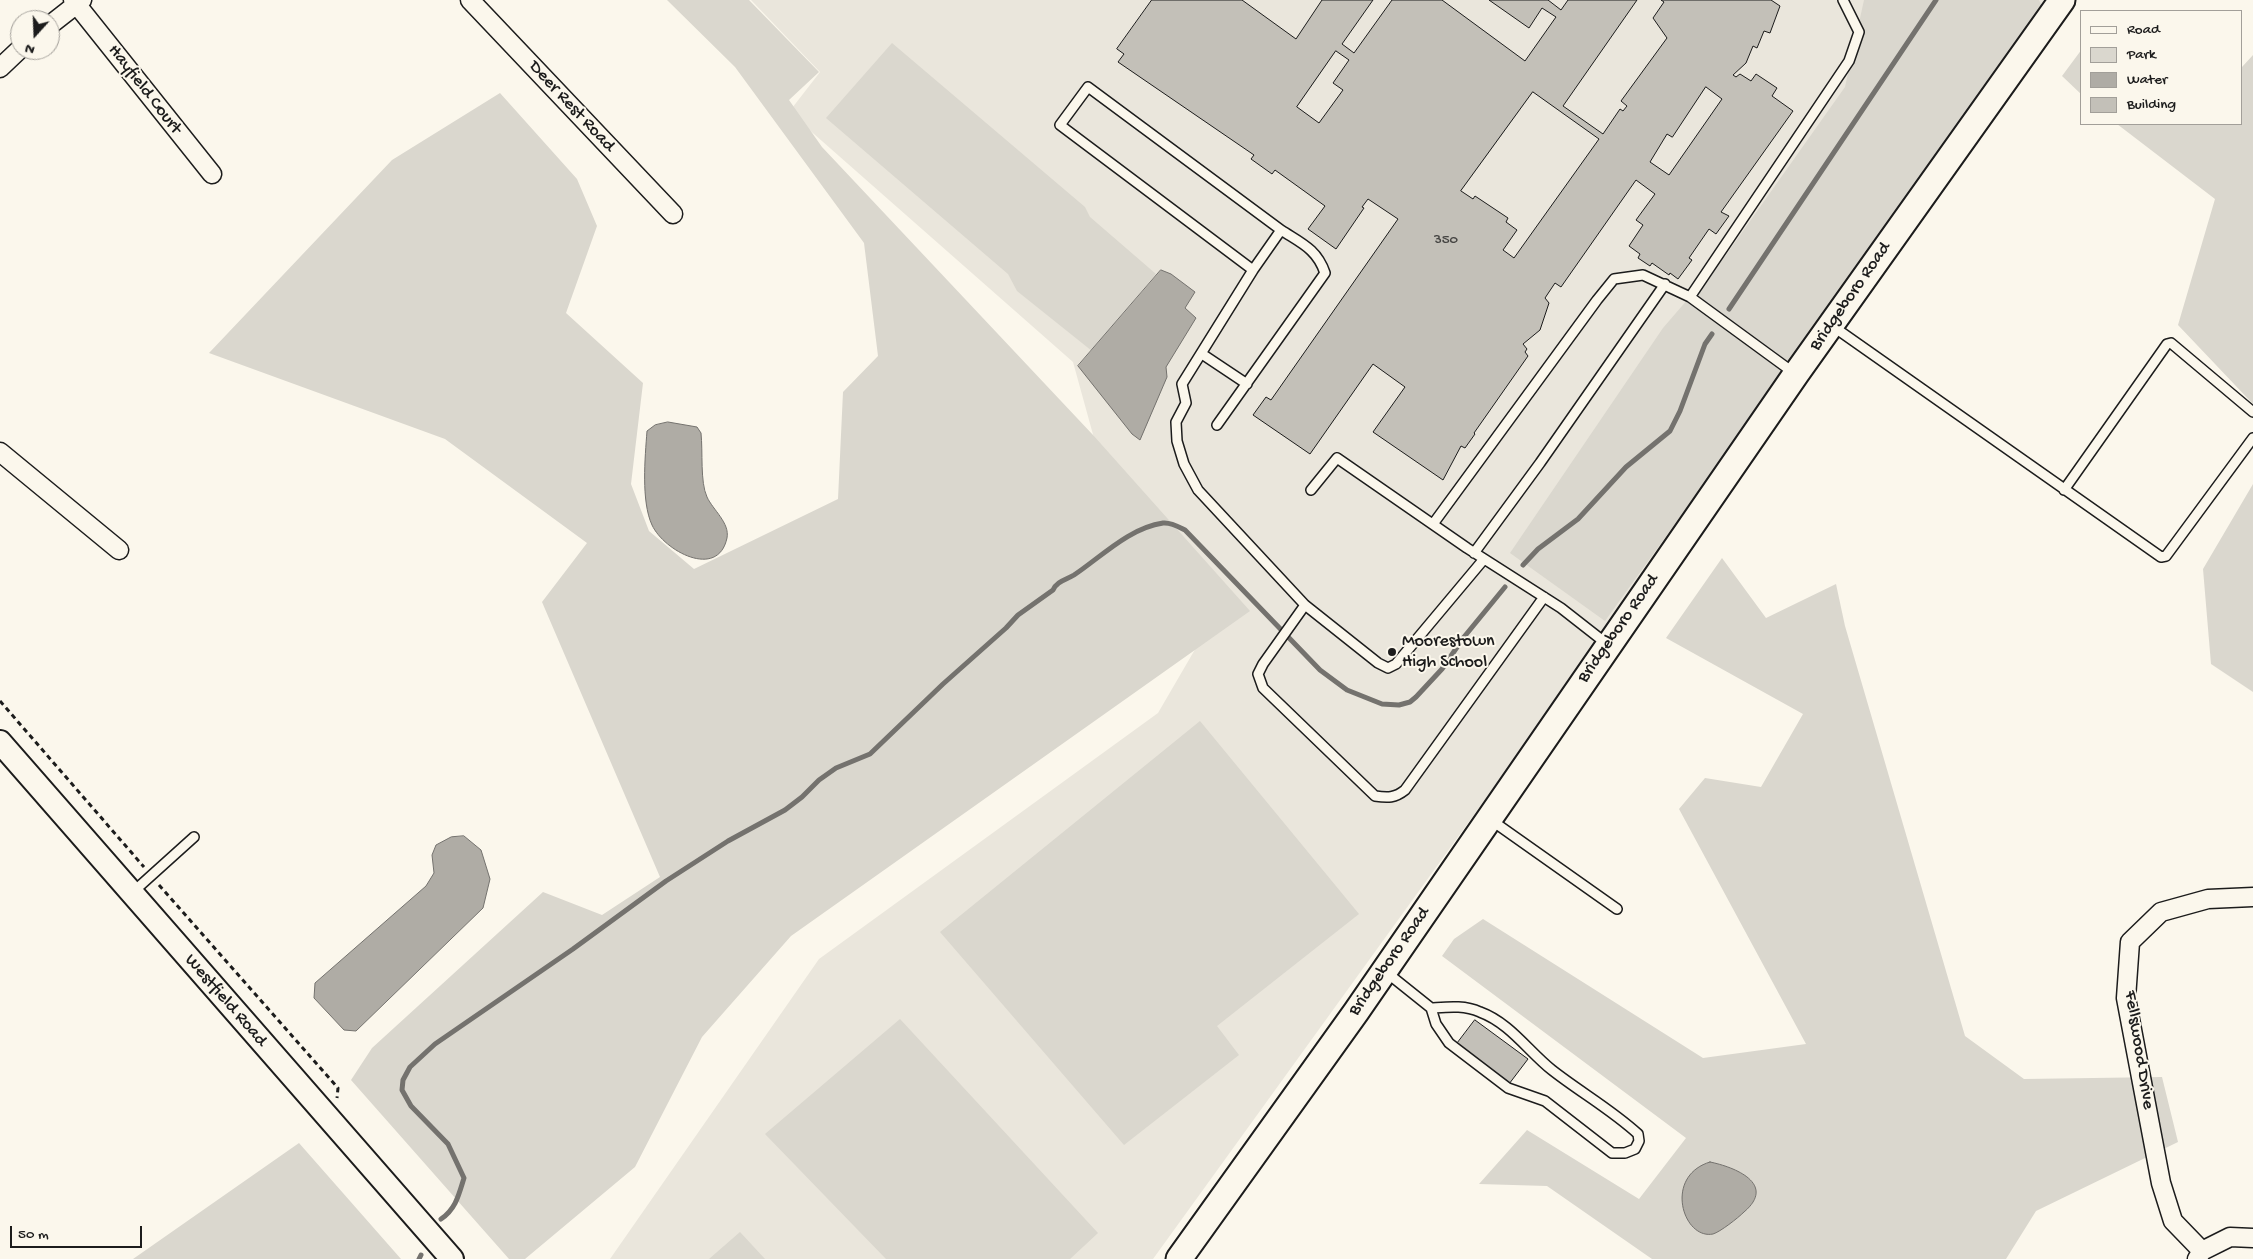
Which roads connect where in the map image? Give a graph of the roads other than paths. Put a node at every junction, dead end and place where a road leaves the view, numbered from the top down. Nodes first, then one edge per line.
1 (470, 0) edge
2 (1843, 0) edge
3 (77, 1) edge
4 (2055, 4) edge
5 (60, 16) edge
6 (10, 58) edge
7 (0, 68) edge
8 (212, 174) dead end
9 (673, 214) dead end
10 (1281, 230) junction
11 (1253, 270) junction
12 (1665, 284) junction
13 (1690, 297) junction
14 (1831, 325) junction
15 (1202, 354) junction
16 (1796, 374) junction
17 (1247, 384) junction
18 (2253, 412) edge
19 (1217, 425) dead end
20 (2253, 438) edge
21 (0, 452) edge
22 (1311, 490) dead end
23 (2064, 490) junction
24 (1433, 524) junction
25 (119, 550) dead end
26 (1474, 553) junction
27 (1484, 559) junction
28 (1544, 597) junction
29 (1305, 605) junction
30 (1608, 645) junction
31 (0, 742) edge
32 (1488, 819) junction
33 (194, 836) dead end
34 (131, 894) junction
35 (2253, 897) edge
36 (1617, 909) dead end
37 (1384, 971) junction
38 (1431, 1008) junction
39 (2253, 1238) edge
40 (2199, 1255) edge
41 (452, 1259) edge
42 (1179, 1259) edge

1 - 9 street, Deer Rest Road
2 - 13 lane
3 - 5 street
3 - 8 street, Hayfield Court
4 - 14 main road, Bridgeboro Road
6 - 7 street
10 - 11 lane
10 - 11 lane
10 - 17 lane
11 - 15 lane
12 - 13 lane
12 - 24 lane
12 - 26 lane
13 - 16 lane
14 - 16 main road, Bridgeboro Road
14 - 23 lane
15 - 17 lane
15 - 29 lane
16 - 30 main road, Bridgeboro Road
17 - 19 lane
18 - 23 lane
20 - 23 lane
21 - 25 street
22 - 24 lane
24 - 26 lane
26 - 27 lane
27 - 28 lane
27 - 29 lane
28 - 29 lane
28 - 30 lane
30 - 32 main road, Bridgeboro Road
31 - 34 street, Westfield Road
32 - 36 lane
32 - 37 main road, Bridgeboro Road
33 - 34 lane
34 - 41 street, Westfield Road
35 - 40 street, Fellswood Drive
37 - 38 lane
37 - 42 main road, Bridgeboro Road
38 - 38 lane
39 - 40 street, Fellswood Drive

